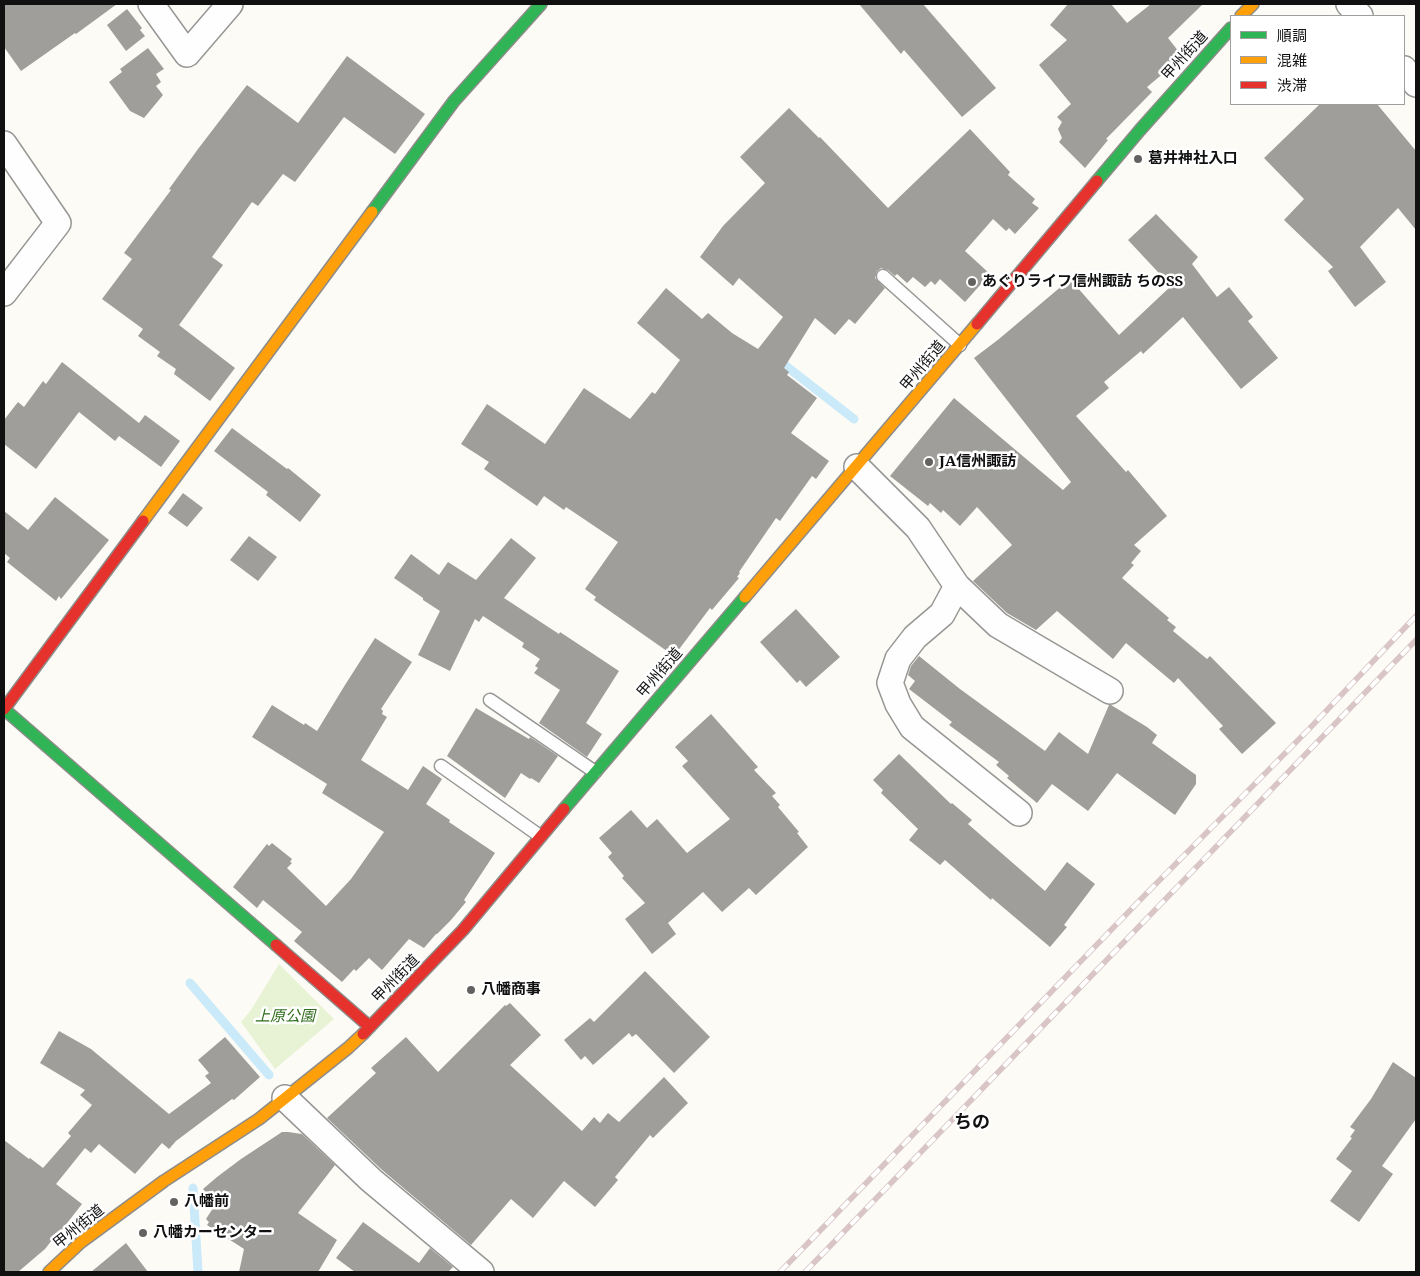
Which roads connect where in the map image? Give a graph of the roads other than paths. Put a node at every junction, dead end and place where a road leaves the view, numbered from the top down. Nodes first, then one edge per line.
1 (151, 4) edge
2 (230, 4) edge
3 (541, 4) edge
4 (1252, 4) edge
5 (1349, 4) edge
6 (1242, 15) edge
7 (1359, 15) edge
8 (1230, 29) edge
9 (1405, 70) edge
10 (1416, 84) edge
11 (4, 144) edge
12 (883, 276) dead end
13 (4, 293) edge
14 (960, 345) junction
15 (857, 467) junction
16 (957, 586) junction
17 (1110, 691) dead end
18 (490, 700) dead end
19 (4, 709) edge
20 (441, 766) dead end
21 (596, 772) junction
22 (1019, 813) dead end
23 (540, 836) junction
24 (370, 1028) junction
25 (285, 1098) junction
26 (49, 1272) edge
27 (481, 1272) edge

1 - 2 street
3 - 19 main road
4 - 6 main road
5 - 7 street
8 - 14 main road, 甲州街道
9 - 10 street
11 - 13 street
12 - 14 lane
14 - 15 main road, 甲州街道
15 - 16 street
15 - 21 main road, 甲州街道
16 - 17 street
16 - 22 street
18 - 21 lane
19 - 24 main road
20 - 23 lane
21 - 23 main road, 甲州街道
23 - 24 main road, 甲州街道
24 - 25 main road, 甲州街道
25 - 26 main road, 甲州街道
25 - 27 street

